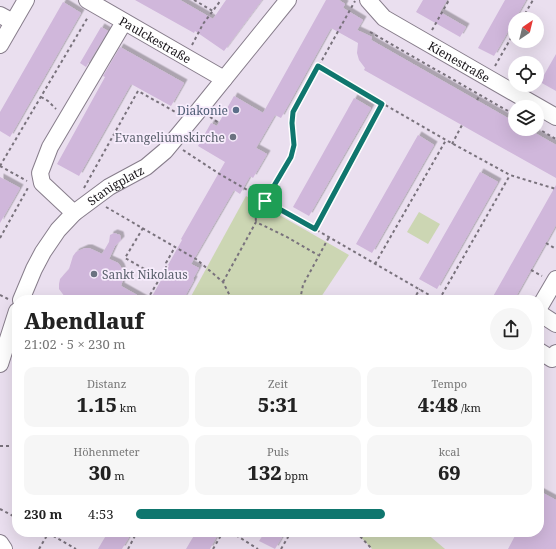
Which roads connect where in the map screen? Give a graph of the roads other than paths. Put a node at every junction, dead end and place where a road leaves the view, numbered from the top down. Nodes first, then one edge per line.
1 (26, 0) edge
2 (288, 0) edge
3 (368, 0) edge
4 (91, 3) edge
5 (7, 18) edge
6 (124, 22) junction
7 (0, 45) edge
8 (224, 79) junction
9 (556, 117) edge
10 (85, 204) junction
11 (550, 278) edge
12 (23, 295) edge
13 (544, 295) edge
14 (544, 316) edge
15 (556, 324) edge
16 (12, 327) edge
17 (556, 353) edge
18 (544, 354) edge
19 (0, 364) edge
20 (0, 543) edge
21 (4, 549) edge

1 - 5 street
2 - 8 street, Stanigplatz
3 - 9 street, Kienestraße
4 - 6 street, Paulckestraße
5 - 7 street
6 - 8 street, Paulckestraße
6 - 10 street
8 - 10 street, Stanigplatz
10 - 12 street, Stanigplatz
11 - 13 street
14 - 15 street
16 - 19 street
17 - 18 street
20 - 21 street

